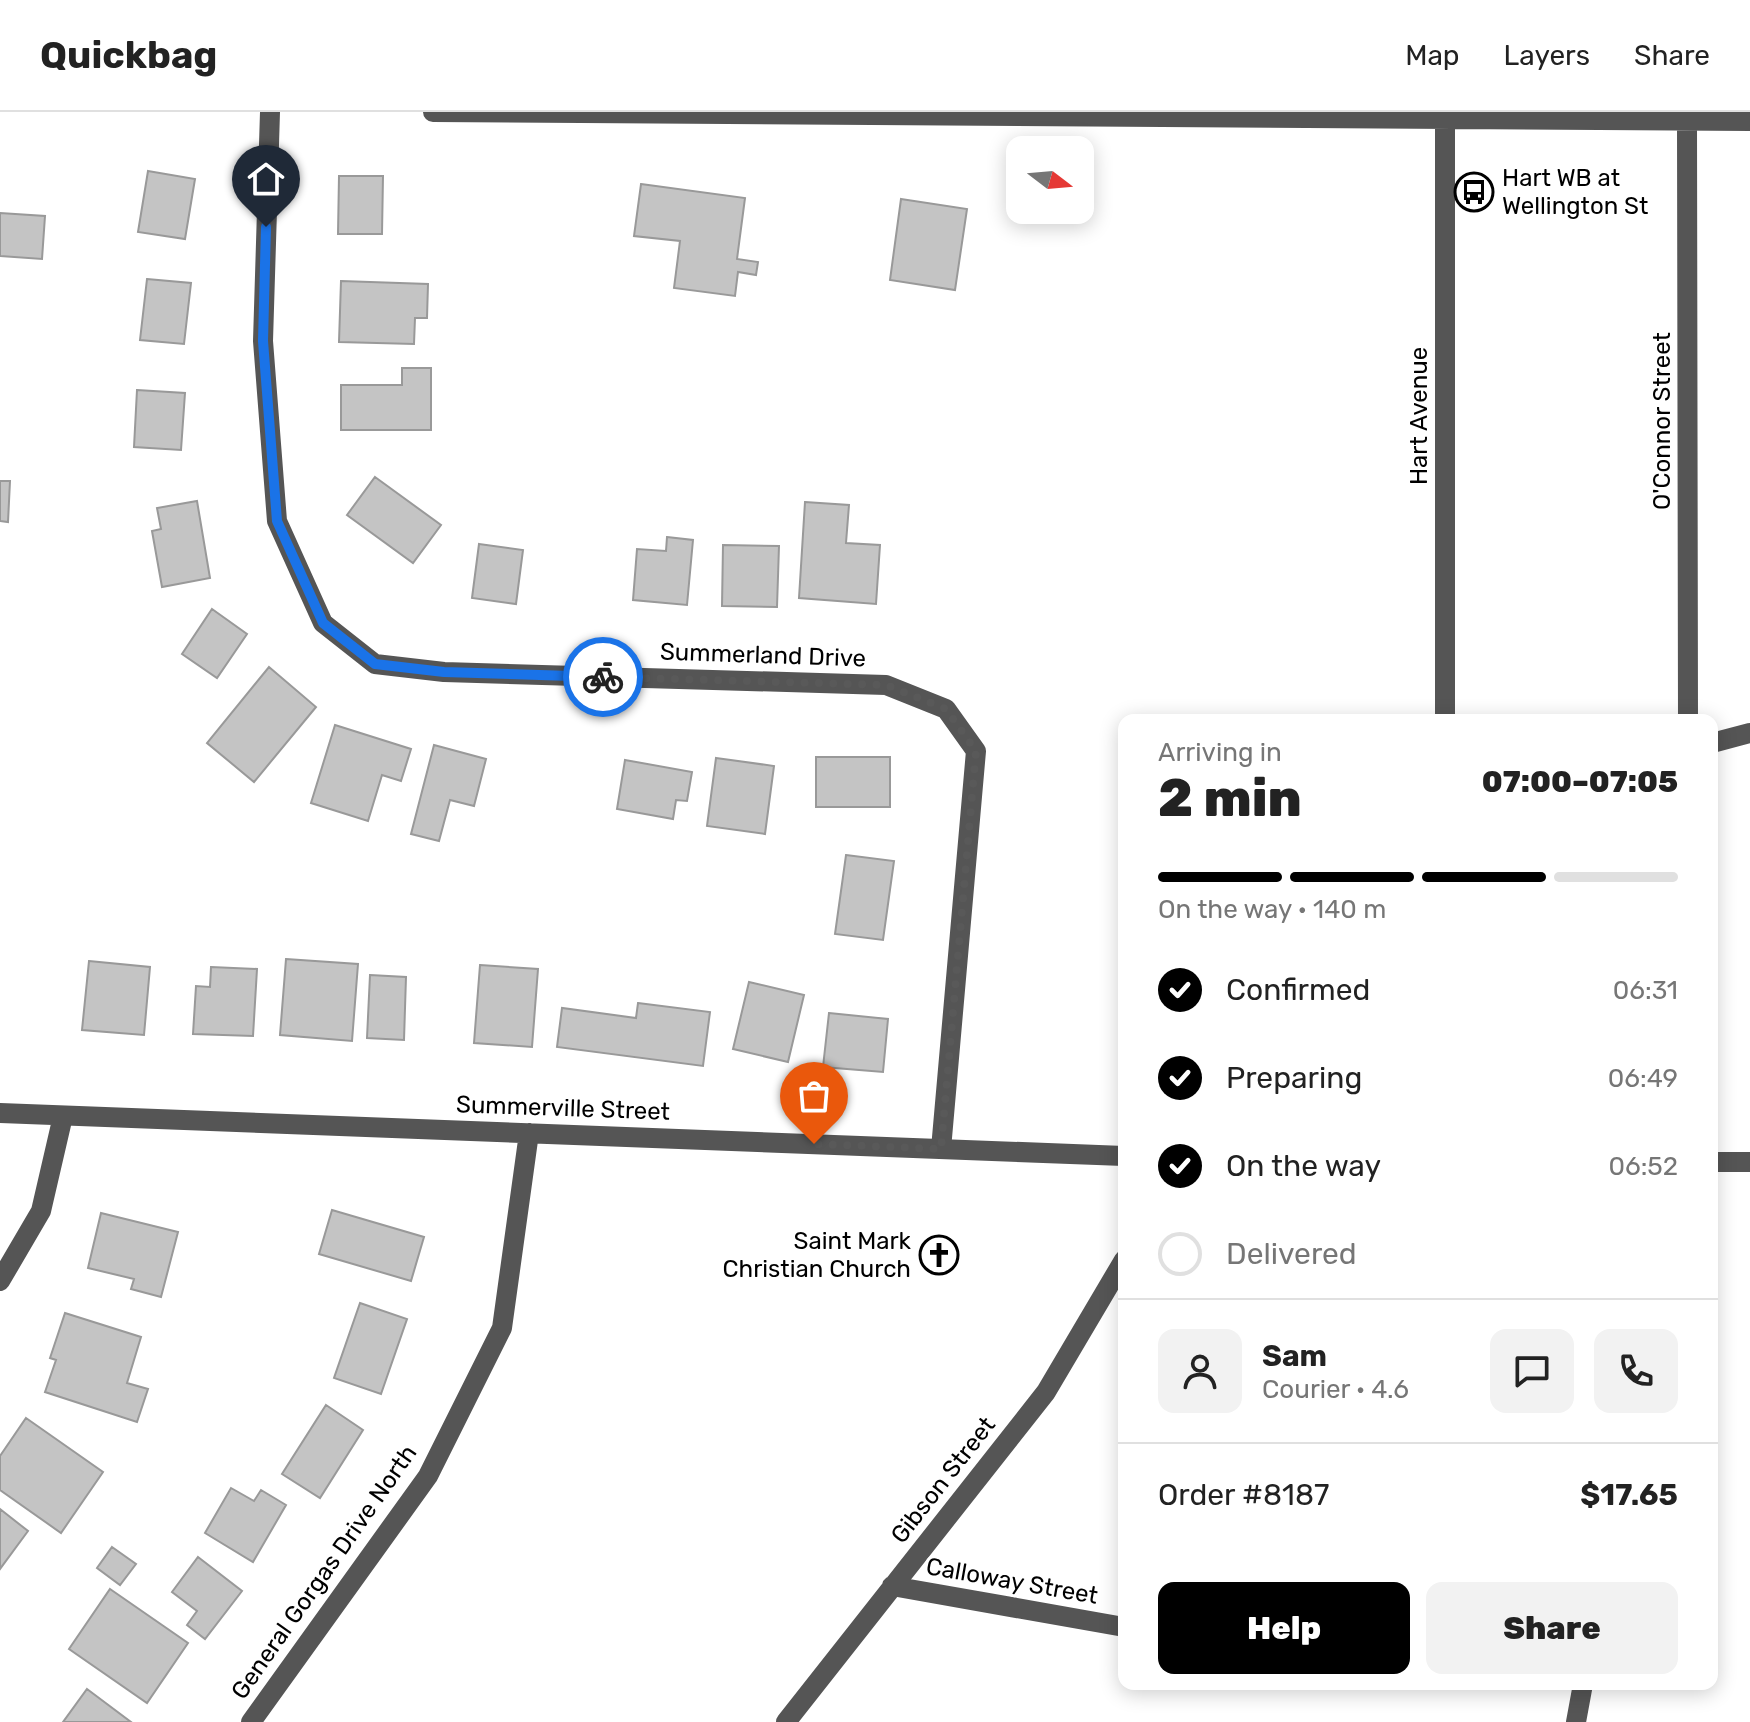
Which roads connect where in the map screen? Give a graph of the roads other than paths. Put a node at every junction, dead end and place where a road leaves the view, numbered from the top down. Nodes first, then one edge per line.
1 (270, 112) edge
2 (433, 112) edge
3 (882, 114) edge
4 (1445, 117) edge
5 (1687, 121) junction
6 (1750, 121) edge
7 (1445, 714) edge
8 (1688, 714) edge
9 (1750, 733) edge
10 (1718, 741) edge
11 (0, 1113) edge
12 (63, 1116) junction
13 (529, 1133) junction
14 (941, 1149) junction
15 (1118, 1156) edge
16 (1718, 1162) edge
17 (1750, 1162) edge
18 (1118, 1270) edge
19 (0, 1281) edge
20 (892, 1586) junction
21 (1118, 1626) edge
22 (1582, 1690) edge
23 (251, 1722) edge
24 (786, 1722) edge
25 (1576, 1722) edge

1 - 14 street, Summerland Drive
2 - 3 street
3 - 4 street
4 - 5 street
4 - 7 street, Hart Avenue
5 - 6 street
5 - 8 street, O'Connor Street
9 - 10 street
11 - 12 street, Summerville Street
12 - 13 street, Summerville Street
12 - 19 street
13 - 14 street, Summerville Street
13 - 23 street, General Gorgas Drive North
14 - 15 street, Summerville Street
16 - 17 street
18 - 20 street, Gibson Street
20 - 21 street, Calloway Street
20 - 24 street, Gibson Street
22 - 25 street

